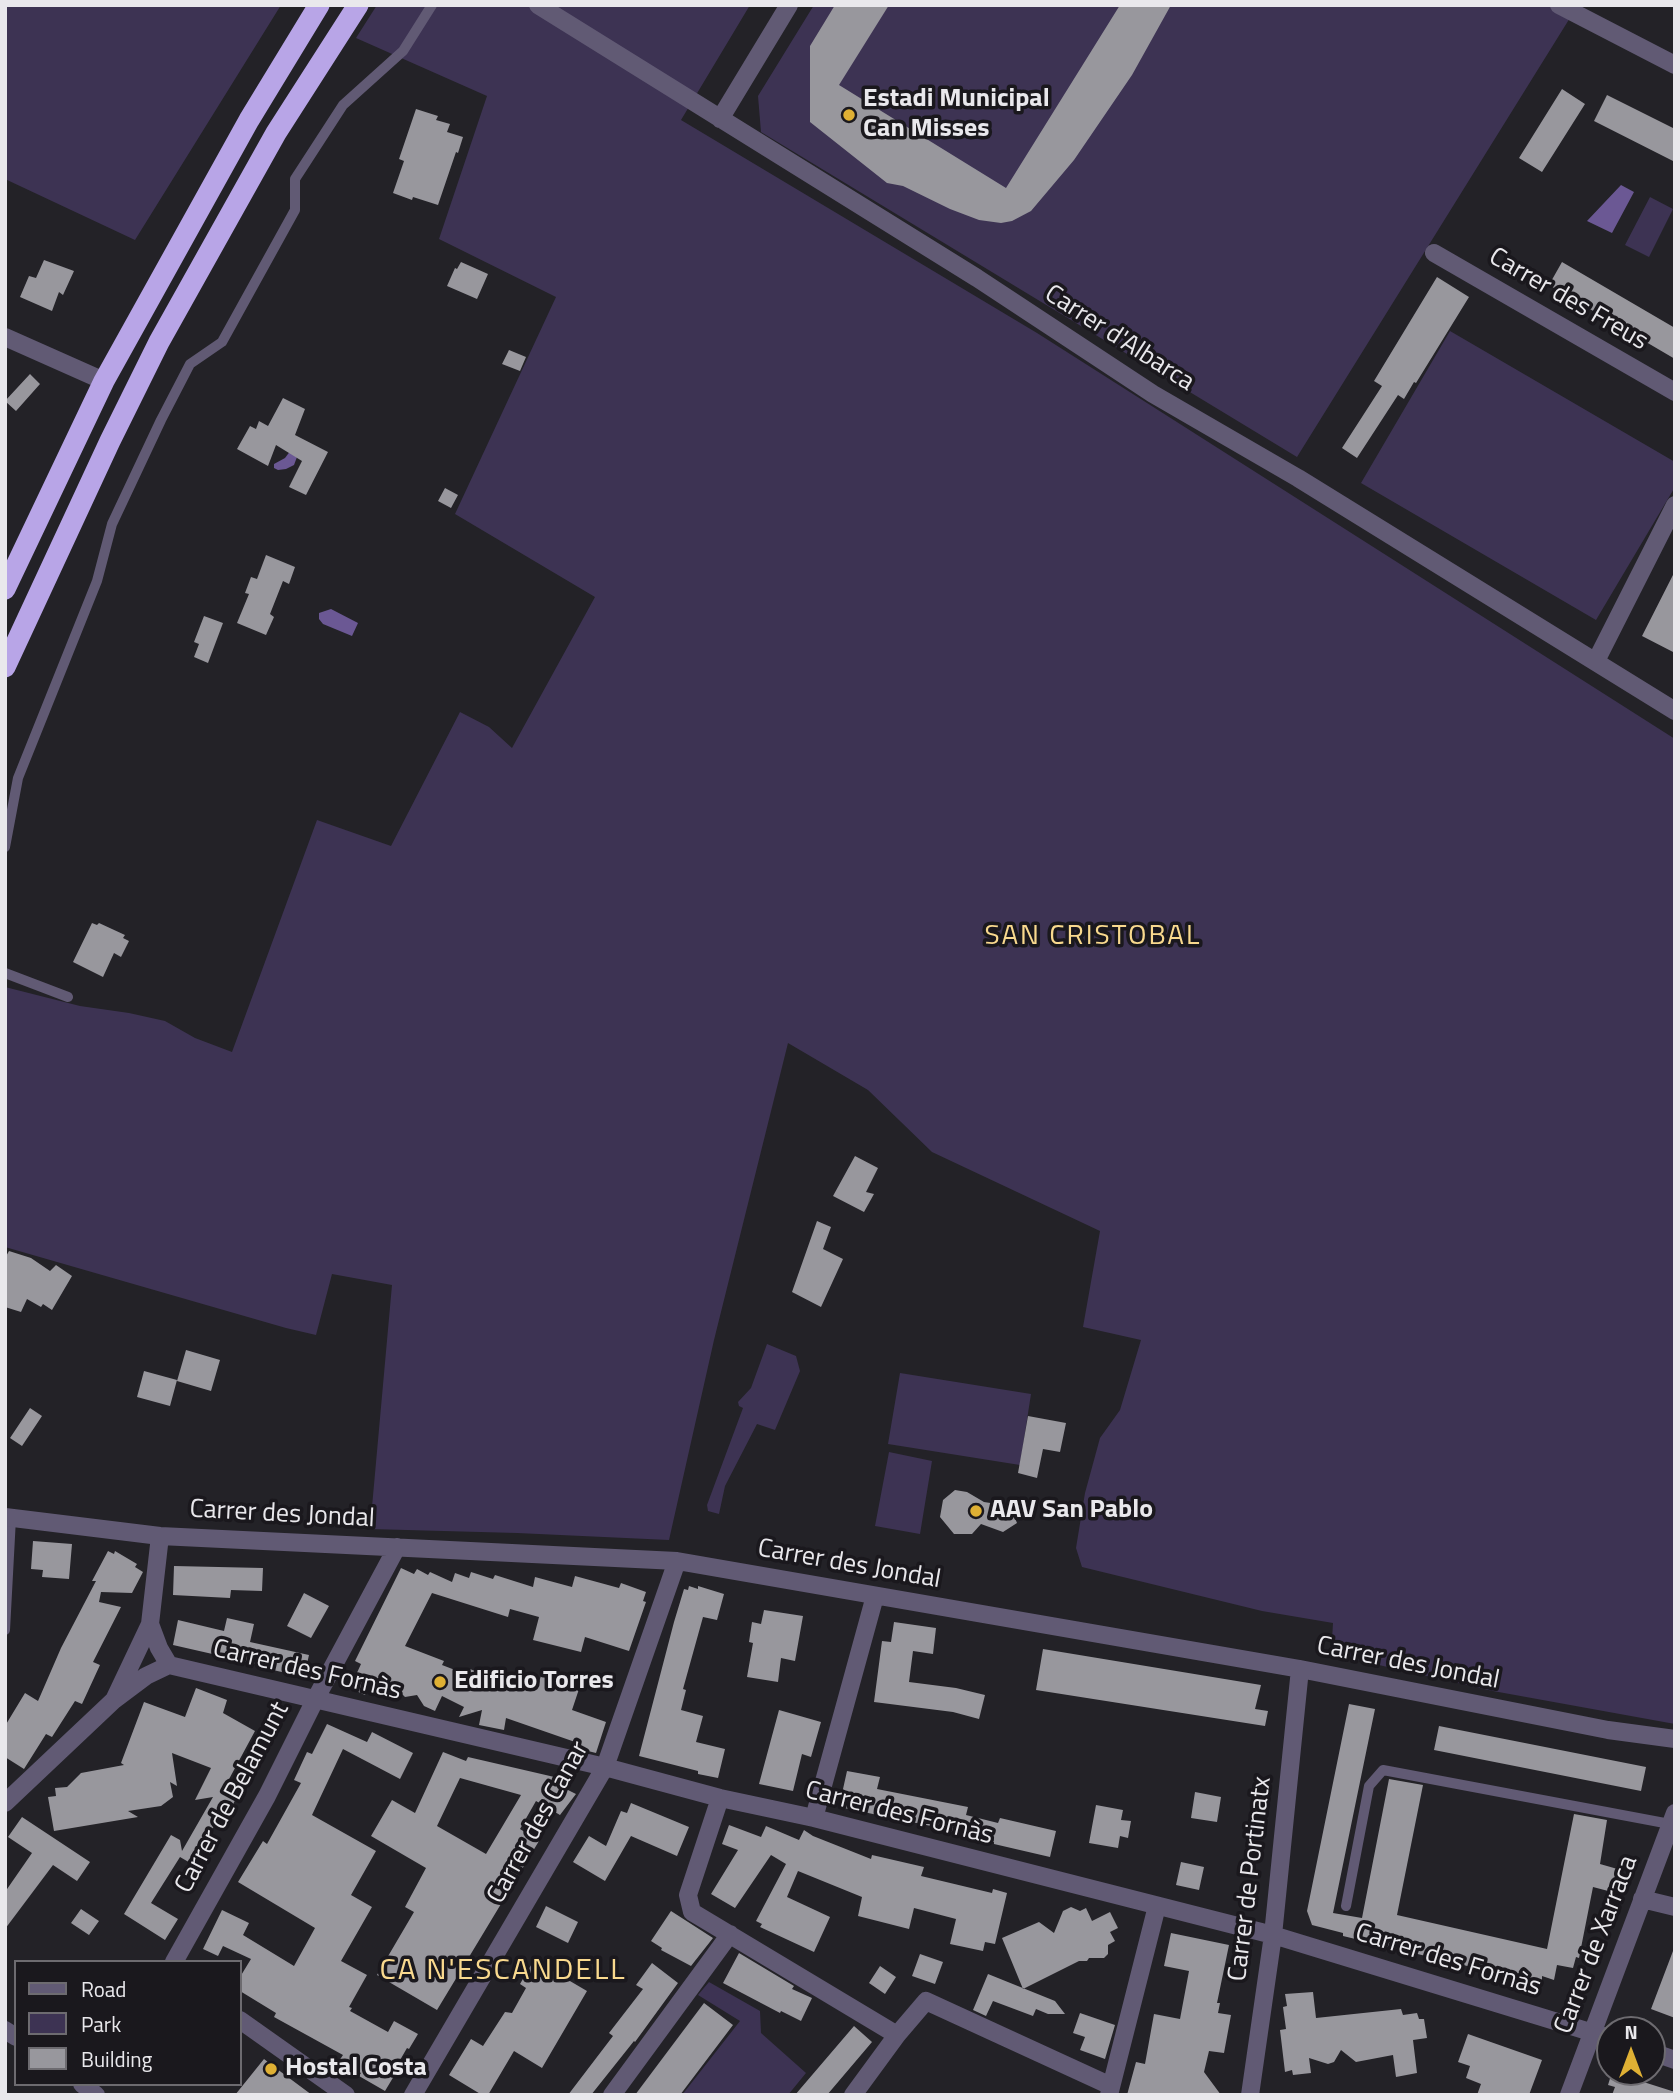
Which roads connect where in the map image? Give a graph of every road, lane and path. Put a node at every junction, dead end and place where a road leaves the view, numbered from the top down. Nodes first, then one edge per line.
1 (319, 5) edge
2 (358, 5) edge
3 (432, 5) edge
4 (538, 5) edge
5 (789, 5) edge
6 (1559, 5) edge
7 (1675, 65) edge
8 (720, 118) junction
9 (1434, 253) dead end
10 (5, 337) edge
11 (104, 381) junction
12 (1675, 392) edge
13 (1675, 505) edge
14 (5, 589) edge
15 (1596, 661) junction
16 (5, 667) edge
17 (1675, 711) edge
18 (5, 847) edge
19 (5, 973) edge
20 (68, 997) dead end
21 (8, 1517) edge
22 (160, 1536) junction
23 (397, 1547) junction
24 (677, 1561) junction
25 (875, 1596) junction
26 (150, 1624) junction
27 (5, 1630) edge
28 (169, 1665) junction
29 (1300, 1669) junction
30 (114, 1700) junction
31 (315, 1700) junction
32 (1675, 1739) edge
33 (605, 1767) junction
34 (720, 1798) junction
35 (5, 1803) edge
36 (814, 1818) junction
37 (1672, 1819) edge
38 (1642, 1899) junction
39 (1157, 1906) junction
40 (1346, 1906) dead end
41 (1675, 1907) edge
42 (730, 1934) junction
43 (1273, 1935) junction
44 (175, 1960) edge
45 (242, 2021) edge
46 (1592, 2032) junction
47 (1596, 2033) edge
48 (897, 2035) junction
49 (1110, 2090) edge
50 (346, 2095) edge
51 (413, 2095) edge
52 (612, 2095) edge
53 (853, 2095) edge
54 (1250, 2095) edge
55 (1569, 2095) edge

1 - 11 highway
2 - 16 highway
3 - 18 lane
4 - 8 street, Carrer d'Albarca
5 - 8 street
6 - 7 street
8 - 15 street, Carrer d'Albarca
9 - 12 street, Carrer des Freus
10 - 11 street
11 - 14 highway
13 - 15 street
15 - 17 street, Carrer d'Albarca
19 - 20 lane
21 - 22 street, Carrer des Jondal
21 - 27 lane
22 - 23 street, Carrer des Jondal
22 - 26 street
23 - 24 street, Carrer des Jondal
23 - 31 street, Carrer de Belamunt
24 - 25 street, Carrer des Jondal
24 - 33 street, Carrer des Canar
25 - 29 street, Carrer des Jondal
25 - 36 street
26 - 28 street
26 - 30 street
28 - 30 street
28 - 31 street, Carrer des Fornàs
29 - 32 street, Carrer des Jondal
29 - 43 street, Carrer de Portinatx
30 - 35 street
31 - 33 street, Carrer des Fornàs
31 - 44 street, Carrer de Belamunt
33 - 34 street, Carrer des Fornàs
33 - 51 street, Carrer des Canar
34 - 36 street, Carrer des Fornàs
34 - 42 street
36 - 39 street, Carrer des Fornàs
37 - 38 street, Carrer de Xarraca
37 - 40 lane
38 - 41 street
38 - 46 street, Carrer de Xarraca
39 - 43 street, Carrer des Fornàs
39 - 49 street
42 - 48 street
42 - 52 street
43 - 46 street, Carrer des Fornàs
43 - 54 street, Carrer de Portinatx
45 - 50 street
46 - 47 street, Carrer des Fornàs
46 - 55 street, Carrer de Xarraca
48 - 49 street
48 - 53 street

